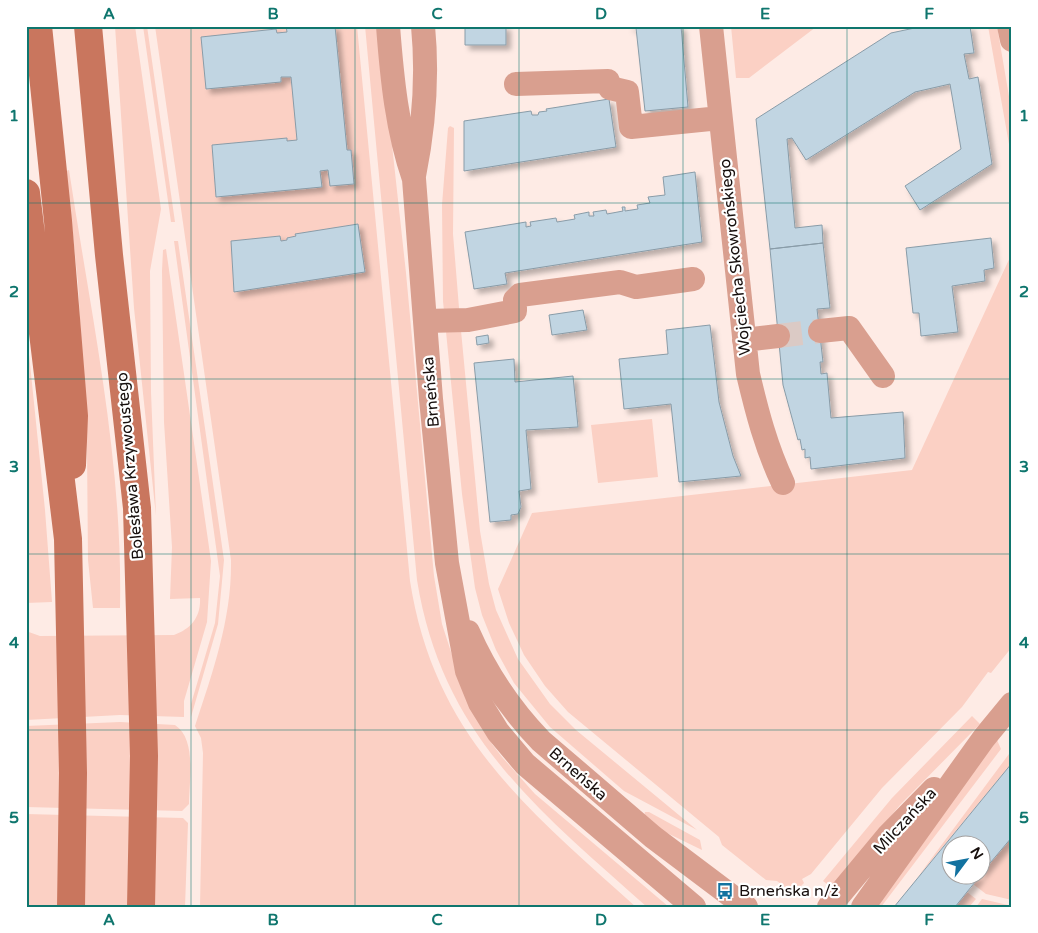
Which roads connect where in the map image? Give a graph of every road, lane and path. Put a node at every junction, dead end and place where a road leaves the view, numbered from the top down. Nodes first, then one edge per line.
1 (38, 26) edge
2 (88, 26) edge
3 (388, 26) edge
4 (423, 26) edge
5 (711, 26) edge
6 (1010, 26) edge
7 (1012, 40) edge
8 (516, 84) dead end
9 (720, 118) junction
10 (414, 180) junction
11 (26, 193) edge
12 (693, 279) dead end
13 (425, 321) junction
14 (820, 331) tunnel mouth
15 (778, 336) tunnel mouth
16 (744, 340) junction
17 (883, 376) dead end
18 (783, 483) dead end
19 (68, 539) junction
20 (455, 603) junction
21 (1012, 704) edge
22 (984, 738) junction
23 (71, 907) edge
24 (141, 907) edge
25 (694, 907) edge
26 (746, 907) edge
27 (829, 907) edge
28 (863, 907) edge

1 - 19 main road
2 - 24 main road, Bolesława Krzywoustego
3 - 10 street, Brneńska
4 - 10 street, Brneńska
5 - 9 street, Wojciecha Skowrońskiego
6 - 7 street
8 - 9 street
9 - 16 street, Wojciecha Skowrońskiego
10 - 13 street, Brneńska
11 - 19 main road
12 - 13 street
13 - 20 street, Brneńska
14 - 17 street
15 - 16 street
16 - 18 street, Wojciecha Skowrońskiego
19 - 23 main road
20 - 25 street, Brneńska
20 - 26 street, Brneńska
21 - 22 street, Milczańska
22 - 27 street, Milczańska
22 - 28 street, Milczańska

